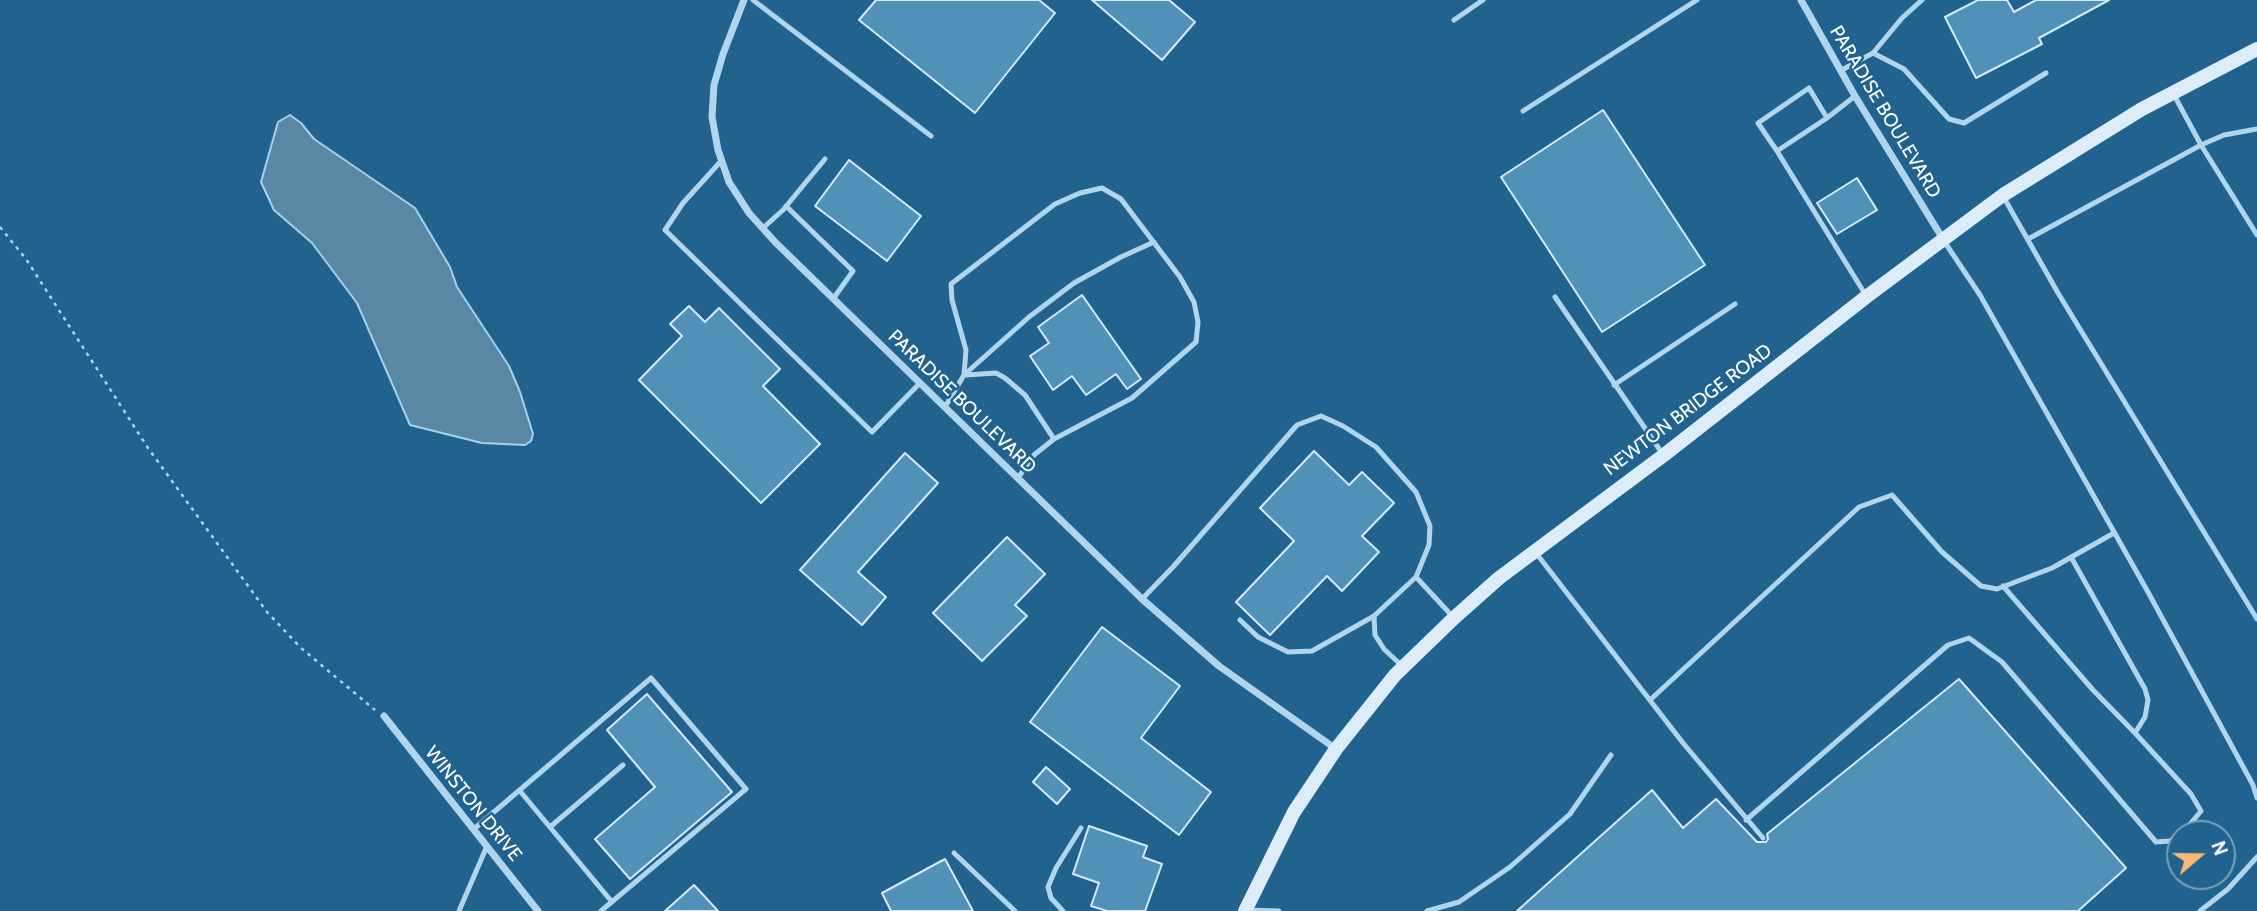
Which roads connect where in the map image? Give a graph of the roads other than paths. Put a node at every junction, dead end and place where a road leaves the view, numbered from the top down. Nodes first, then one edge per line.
1 (744, 0) edge
2 (752, 0) edge
3 (1483, 0) edge
4 (1697, 0) edge
5 (1801, 0) edge
6 (1922, 0) edge
7 (1454, 20) dead end
8 (2257, 49) edge
9 (1873, 53) junction
10 (1840, 71) junction
11 (2046, 73) dead end
12 (2173, 93) junction
13 (1855, 96) junction
14 (1523, 111) dead end
15 (1828, 118) junction
16 (2257, 129) edge
17 (931, 136) dead end
18 (2201, 145) junction
19 (1777, 151) junction
20 (825, 159) dead end
21 (722, 160) junction
22 (2003, 195) junction
23 (786, 205) junction
24 (762, 228) junction
25 (2257, 235) edge
26 (1943, 239) junction
27 (2028, 239) junction
28 (1154, 243) junction
29 (1555, 297) dead end
30 (1866, 297) junction
31 (833, 299) junction
32 (1735, 304) dead end
33 (964, 375) junction
34 (920, 383) junction
35 (1614, 385) junction
36 (945, 407) junction
37 (1054, 439) junction
38 (1664, 455) junction
39 (1018, 478) junction
40 (2114, 533) junction
41 (1535, 551) junction
42 (2071, 558) junction
43 (1416, 577) junction
44 (2003, 586) junction
45 (1142, 599) junction
46 (1374, 616) junction
47 (1454, 618) junction
48 (1240, 620) dead end
49 (2257, 620) edge
50 (1404, 668) junction
51 (1650, 700) junction
52 (384, 716) road end
53 (2135, 733) junction
54 (1336, 749) junction
55 (1611, 755) dead end
56 (622, 765) dead end
57 (520, 791) junction
58 (2257, 798) edge
59 (1746, 820) junction
60 (550, 827) junction
61 (1081, 828) dead end
62 (474, 830) junction
63 (1763, 838) dead end
64 (487, 846) junction
65 (954, 853) dead end
66 (2257, 857) edge
67 (612, 902) junction
68 (1245, 910) edge
69 (459, 911) edge
70 (538, 911) edge
71 (601, 911) edge
72 (1015, 911) edge
73 (1063, 911) edge
74 (1279, 911) edge
75 (1427, 911) edge
76 (2200, 911) edge

1 - 21 street, PARADISE BOULEVARD
2 - 17 lane
3 - 7 lane
4 - 14 lane
5 - 10 street, PARADISE BOULEVARD
6 - 9 lane
8 - 12 main road, NEWTON BRIDGE ROAD
9 - 10 lane
9 - 11 lane
10 - 13 street, PARADISE BOULEVARD
12 - 18 lane
12 - 22 main road, NEWTON BRIDGE ROAD
13 - 15 lane
13 - 26 street, PARADISE BOULEVARD
15 - 19 lane
15 - 19 lane
16 - 18 lane
18 - 25 lane
18 - 27 lane
19 - 30 lane
20 - 23 lane
21 - 24 street, PARADISE BOULEVARD
21 - 34 lane
22 - 26 main road, NEWTON BRIDGE ROAD
22 - 27 lane
23 - 24 lane
23 - 31 lane
24 - 31 street, PARADISE BOULEVARD
26 - 30 main road, NEWTON BRIDGE ROAD
26 - 40 lane
27 - 49 lane
28 - 33 lane
28 - 33 lane
28 - 37 lane
29 - 35 lane
30 - 38 main road, NEWTON BRIDGE ROAD
31 - 34 street, PARADISE BOULEVARD
32 - 35 lane
33 - 36 lane
33 - 37 lane
34 - 36 street, PARADISE BOULEVARD
35 - 38 lane
36 - 39 street, PARADISE BOULEVARD
37 - 39 lane
38 - 41 main road, NEWTON BRIDGE ROAD
39 - 45 street, PARADISE BOULEVARD
40 - 42 lane
40 - 58 lane
41 - 47 main road, NEWTON BRIDGE ROAD
41 - 51 lane
42 - 44 lane
42 - 53 lane
43 - 45 lane
43 - 46 lane
43 - 47 lane
44 - 51 lane
44 - 53 lane
45 - 54 street, PARADISE BOULEVARD
46 - 48 lane
46 - 50 lane
47 - 50 main road, NEWTON BRIDGE ROAD
50 - 54 main road, NEWTON BRIDGE ROAD
51 - 59 lane
52 - 62 street, WINSTON DRIVE
53 - 59 lane
54 - 68 main road, NEWTON BRIDGE ROAD
55 - 75 lane
56 - 60 lane
57 - 60 lane
57 - 62 lane
57 - 67 lane
59 - 63 lane
60 - 67 lane
61 - 73 lane
62 - 64 street, WINSTON DRIVE
64 - 69 lane
64 - 70 street, WINSTON DRIVE
65 - 72 lane
66 - 76 lane
67 - 71 lane
68 - 74 lane

